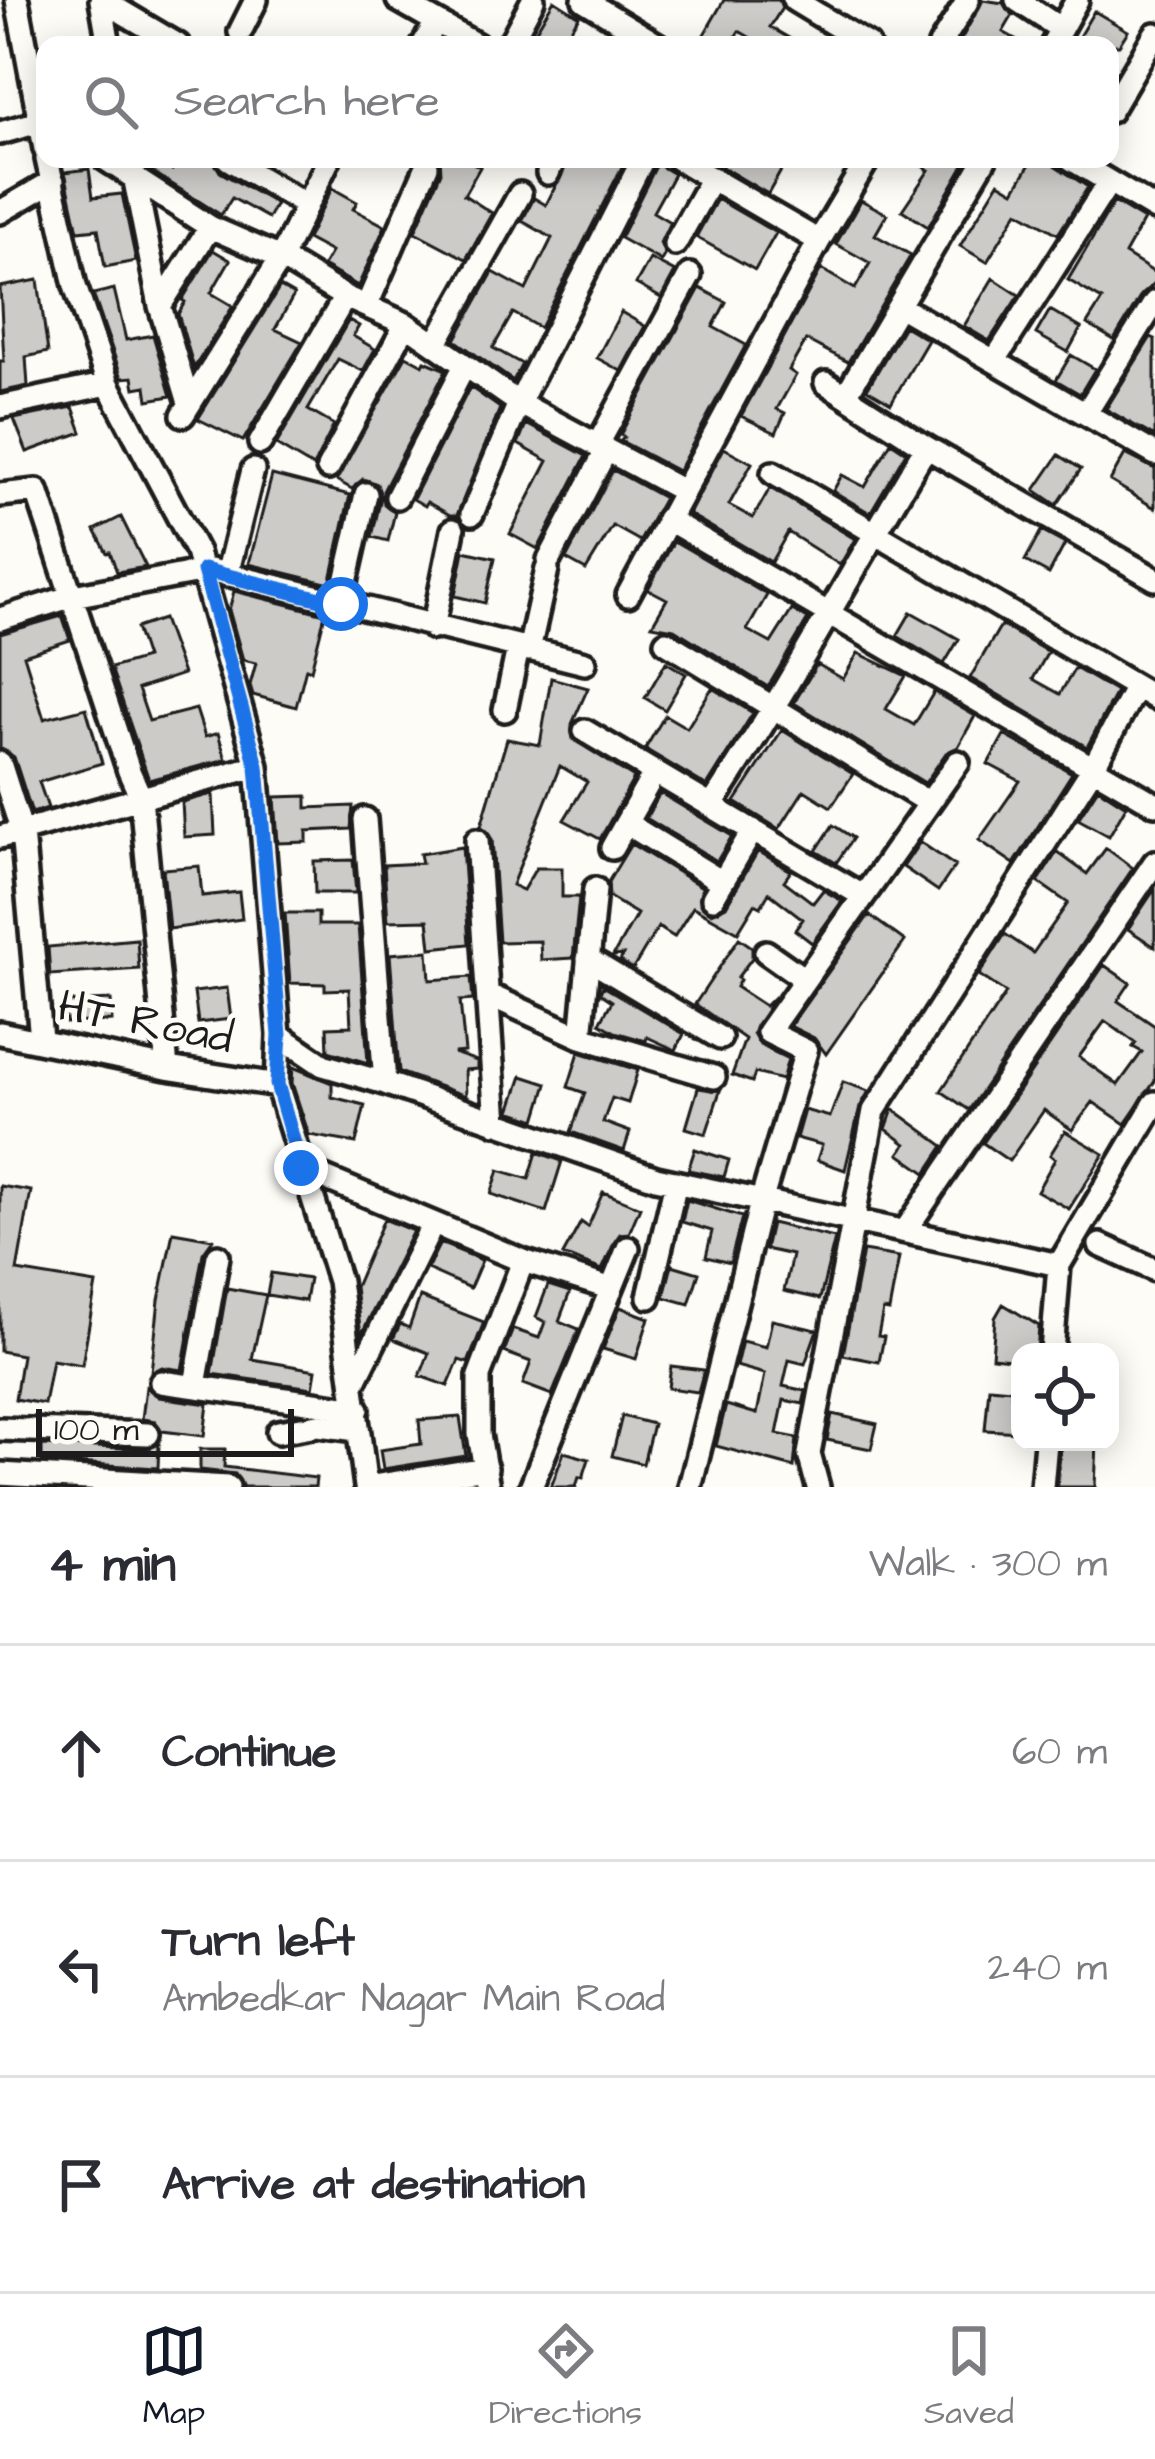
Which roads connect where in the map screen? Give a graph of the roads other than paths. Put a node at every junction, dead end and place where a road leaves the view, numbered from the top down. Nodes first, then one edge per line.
1 (17, 0) edge
2 (102, 0) edge
3 (256, 0) edge
4 (533, 0) edge
5 (584, 0) edge
6 (794, 0) edge
7 (968, 0) edge
8 (1017, 0) edge
9 (1077, 0) edge
10 (409, 3) edge
11 (436, 22) junction
12 (240, 32) dead end
13 (1155, 34) edge
14 (108, 36) edge
15 (163, 36) edge
16 (428, 36) edge
17 (461, 36) edge
18 (514, 36) edge
19 (643, 36) edge
20 (853, 36) edge
21 (946, 36) edge
22 (1055, 36) edge
23 (1057, 36) edge
24 (36, 94) edge
25 (1119, 96) edge
26 (36, 125) edge
27 (0, 133) edge
28 (132, 168) edge
29 (133, 168) edge
30 (244, 168) edge
31 (324, 168) edge
32 (426, 168) edge
33 (638, 168) edge
34 (694, 168) edge
35 (856, 168) edge
36 (981, 168) edge
37 (1088, 168) edge
38 (50, 170) edge
39 (712, 178) junction
40 (1109, 182) junction
41 (520, 194) dead end
42 (306, 205) junction
43 (1155, 209) edge
44 (0, 212) edge
45 (210, 226) junction
46 (819, 241) junction
47 (675, 244) dead end
48 (281, 258) junction
49 (690, 275) dead end
50 (345, 297) junction
51 (1155, 302) edge
52 (367, 305) junction
53 (160, 306) junction
54 (898, 306) junction
55 (406, 324) junction
56 (1147, 331) edge
57 (436, 343) junction
58 (995, 360) junction
59 (464, 367) junction
60 (108, 383) junction
61 (826, 383) dead end
62 (846, 395) junction
63 (518, 403) junction
64 (0, 407) edge
65 (1086, 413) junction
66 (260, 443) dead end
67 (926, 447) junction
68 (601, 448) junction
69 (1155, 454) edge
70 (328, 468) dead end
71 (253, 470) dead end
72 (773, 473) dead end
73 (683, 491) junction
74 (366, 494) dead end
75 (0, 495) edge
76 (397, 497) dead end
77 (472, 514) dead end
78 (667, 519) junction
79 (453, 530) dead end
80 (875, 533) junction
81 (204, 570) junction
82 (227, 575) junction
83 (1155, 579) edge
84 (628, 595) dead end
85 (74, 596) junction
86 (341, 604) junction
87 (827, 613) junction
88 (0, 619) edge
89 (434, 628) junction
90 (666, 642) dead end
91 (524, 649) junction
92 (585, 663) dead end
93 (1146, 693) edge
94 (775, 709) junction
95 (505, 710) dead end
96 (585, 731) dead end
97 (958, 762) dead end
98 (0, 763) edge
99 (257, 766) junction
100 (1093, 768) junction
101 (655, 772) junction
102 (141, 798) junction
103 (929, 803) junction
104 (1155, 804) edge
105 (712, 805) junction
106 (365, 819) dead end
107 (626, 823) junction
108 (754, 830) junction
109 (11, 834) edge
110 (477, 840) dead end
111 (612, 848) dead end
112 (1155, 862) edge
113 (595, 890) dead end
114 (863, 896) junction
115 (766, 952) dead end
116 (588, 958) junction
117 (802, 978) junction
118 (489, 995) junction
119 (0, 1033) edge
120 (280, 1035) junction
121 (581, 1037) junction
122 (720, 1038) dead end
123 (41, 1039) junction
124 (167, 1068) junction
125 (714, 1077) dead end
126 (385, 1083) junction
127 (277, 1084) junction
128 (1155, 1103) edge
129 (496, 1123) junction
130 (301, 1168) junction
131 (676, 1182) junction
132 (761, 1202) junction
133 (852, 1220) junction
134 (433, 1225) junction
135 (905, 1231) junction
136 (1100, 1245) dead end
137 (628, 1248) dead end
138 (218, 1256) dead end
139 (523, 1261) junction
140 (1059, 1264) junction
141 (1155, 1270) edge
142 (609, 1288) junction
143 (649, 1297) dead end
144 (1053, 1343) edge
145 (161, 1382) dead end
146 (195, 1385) junction
147 (356, 1408) junction
148 (0, 1429) edge
149 (278, 1432) dead end
150 (148, 1434) dead end
151 (1045, 1451) edge
152 (0, 1474) edge
153 (487, 1477) edge
154 (228, 1487) edge
155 (366, 1487) edge
156 (531, 1487) edge
157 (690, 1487) edge
158 (818, 1487) edge
159 (1042, 1487) edge

1 - 24 street
2 - 14 street
2 - 15 street
3 - 12 street
4 - 18 street
5 - 19 street
6 - 20 street
7 - 21 street
8 - 22 street
9 - 23 street
10 - 11 street
11 - 16 street
11 - 17 street
13 - 25 street
26 - 27 street
28 - 53 street
29 - 45 street
30 - 42 street
31 - 42 street
32 - 52 street
33 - 63 street
34 - 39 street
35 - 46 street
36 - 54 street
37 - 40 street
38 - 44 street
38 - 60 street
39 - 46 street
39 - 47 street
40 - 43 street
40 - 58 street
41 - 57 street
42 - 48 street
45 - 48 street
45 - 53 street
46 - 73 street
48 - 50 street
48 - 53 street
49 - 68 street
50 - 52 street
50 - 66 street
51 - 56 street
52 - 55 street
54 - 58 street
54 - 62 street
55 - 57 street
55 - 70 street
56 - 65 street
57 - 59 street
58 - 65 street
59 - 63 street
59 - 76 street
60 - 64 street
60 - 81 street
61 - 62 street
62 - 67 street
63 - 68 street
63 - 77 street
65 - 69 street
67 - 80 street
67 - 83 street
68 - 73 street
68 - 91 street
71 - 82 street
72 - 80 street
73 - 78 street
74 - 86 street
75 - 85 street
78 - 84 street
78 - 87 street
79 - 89 street
80 - 87 street
80 - 93 street
81 - 82 street
81 - 85 street
81 - 99 street
82 - 86 street
85 - 88 street
85 - 102 street
86 - 89 street
87 - 94 street
87 - 100 street
89 - 91 street
90 - 94 street
91 - 92 street
91 - 95 street
93 - 100 street
94 - 103 street
94 - 105 street
96 - 101 street
97 - 103 street
98 - 109 street
99 - 102 street
99 - 120 street
100 - 104 street
100 - 133 street
101 - 105 street
101 - 107 street
102 - 109 street
102 - 124 street
103 - 114 street
105 - 108 street
106 - 126 street
107 - 108 street
107 - 111 street
108 - 114 street
109 - 123 street
110 - 118 street
112 - 135 street
113 - 116 street
114 - 117 street
115 - 117 street
116 - 121 street
116 - 122 street
117 - 132 street
118 - 121 street
118 - 129 street
119 - 123 street, HT Road
120 - 126 street
120 - 127 street
121 - 125 street
123 - 124 street, HT Road
124 - 127 street, HT Road
126 - 129 street
127 - 130 street
128 - 140 street
129 - 131 street
130 - 134 street
130 - 147 street
131 - 132 street
131 - 143 street
132 - 133 street
132 - 157 street
133 - 135 street
133 - 158 street
134 - 139 street
134 - 147 street
135 - 140 street
136 - 141 street
137 - 142 street
138 - 146 street
139 - 142 street
139 - 153 street
140 - 144 street
142 - 156 street
145 - 146 street
146 - 147 street
147 - 149 street
147 - 155 street
148 - 150 street
151 - 159 street
152 - 154 street
153 - 155 street

